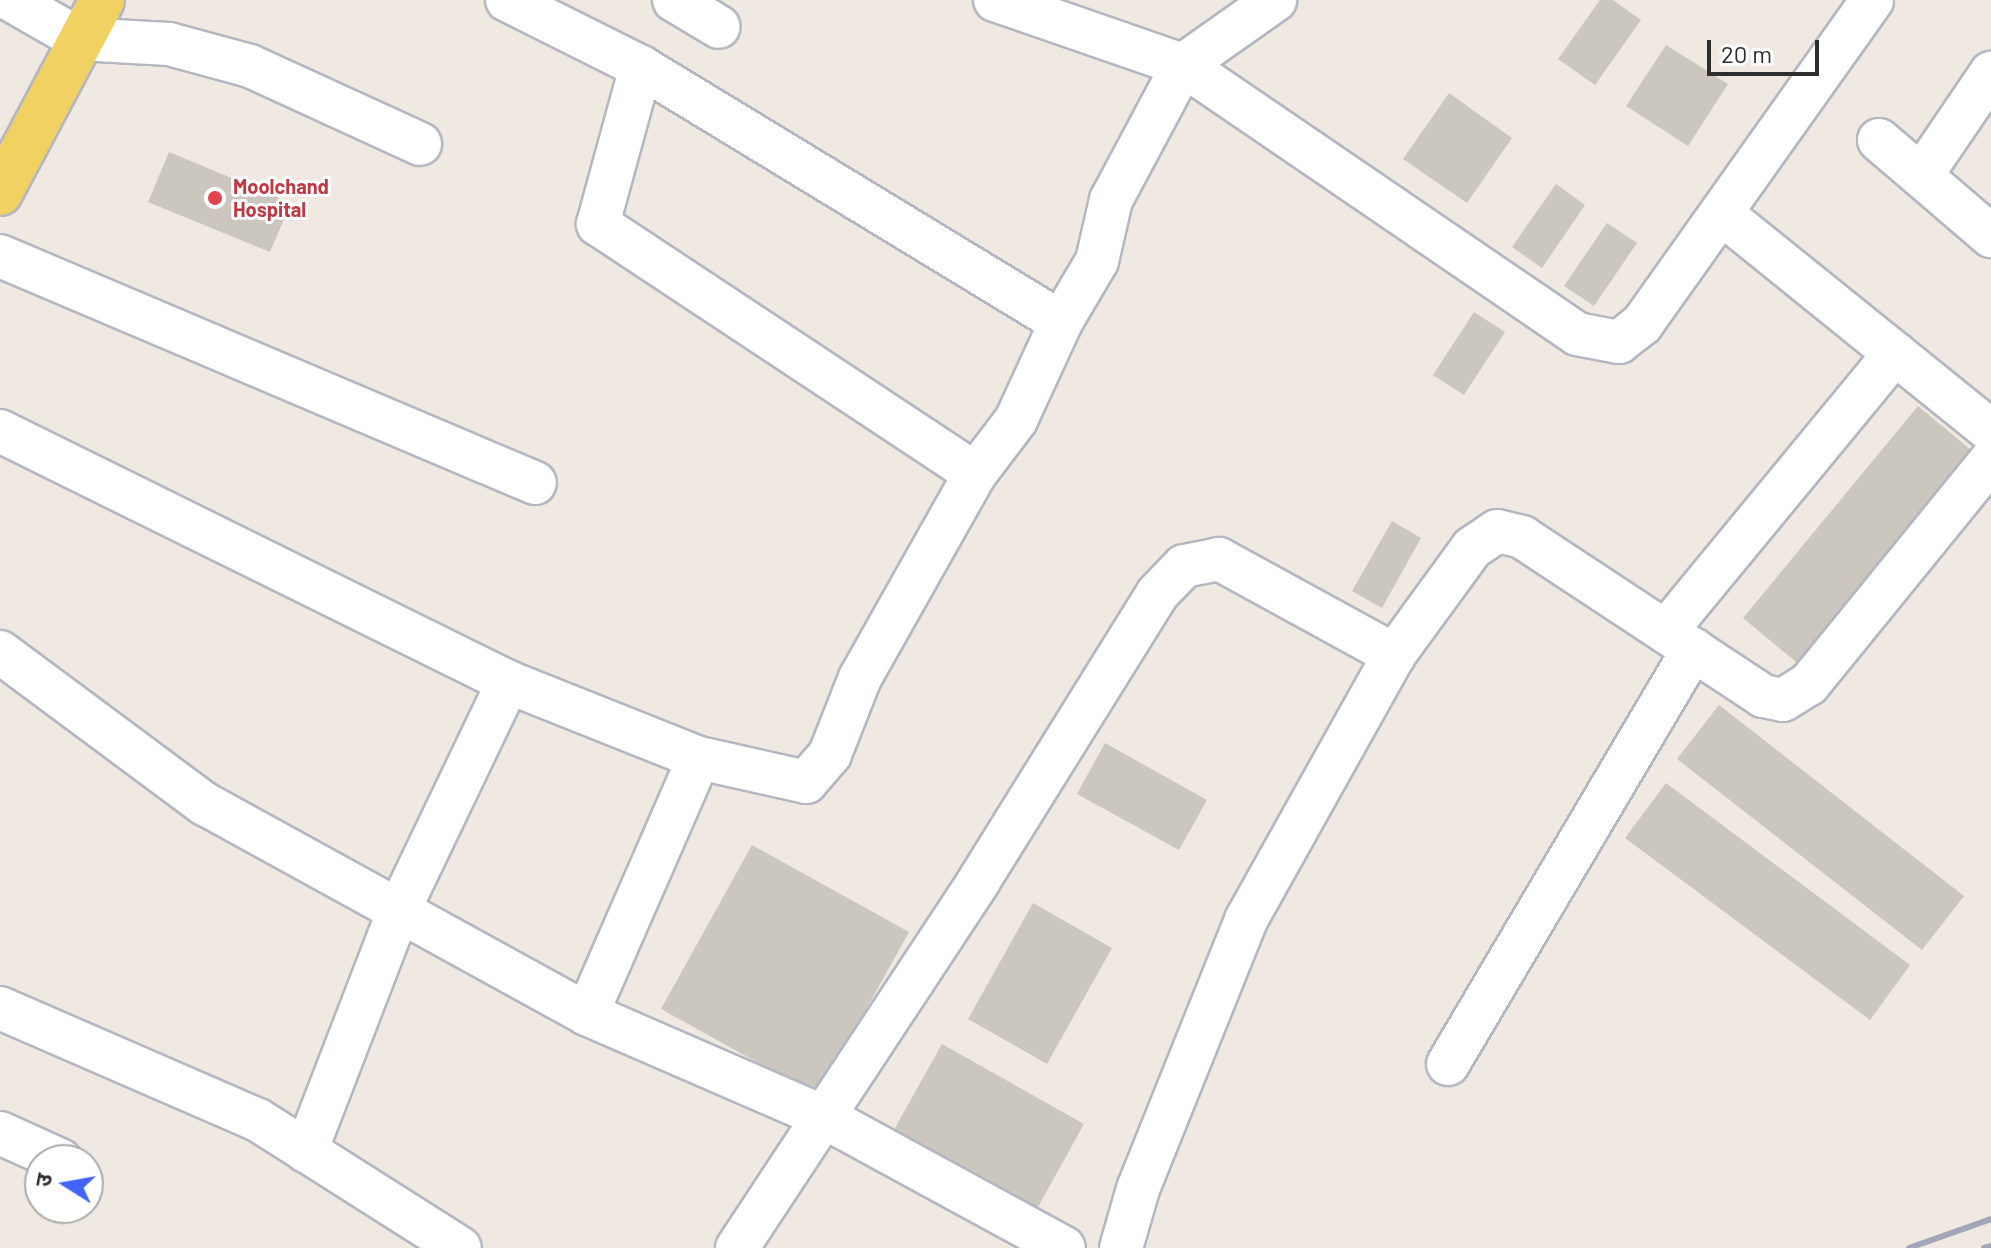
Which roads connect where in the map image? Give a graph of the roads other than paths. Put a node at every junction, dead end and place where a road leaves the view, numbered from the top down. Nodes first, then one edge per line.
1 (11, 0) edge
2 (102, 0) edge
3 (507, 0) edge
4 (674, 0) edge
5 (995, 0) edge
6 (1275, 0) edge
7 (1872, 0) edge
8 (719, 27) dead end
9 (79, 39) junction
10 (1183, 65) junction
11 (641, 67) junction
12 (1991, 73) edge
13 (1879, 140) dead end
14 (420, 144) dead end
15 (1921, 176) junction
16 (0, 193) edge
17 (1722, 214) junction
18 (1991, 236) edge
19 (0, 256) edge
20 (1061, 322) junction
21 (1895, 353) junction
22 (0, 431) edge
23 (1991, 431) edge
24 (1991, 460) edge
25 (975, 474) junction
26 (535, 483) dead end
27 (1679, 640) junction
28 (0, 652) edge
29 (1394, 655) junction
30 (508, 682) junction
31 (699, 758) junction
32 (399, 910) junction
33 (0, 1008) edge
34 (587, 1014) junction
35 (1448, 1064) dead end
36 (824, 1117) junction
37 (0, 1133) edge
38 (24, 1144) edge
39 (306, 1151) junction
40 (460, 1248) edge
41 (737, 1248) edge
42 (1064, 1248) edge
43 (1121, 1248) edge

1 - 9 street
2 - 9 main road
3 - 11 street
4 - 8 street
5 - 10 street
6 - 10 street
7 - 17 street
9 - 14 street
9 - 16 main road
10 - 17 street
10 - 20 street
11 - 20 street
11 - 25 street
12 - 15 street
13 - 15 street
15 - 18 street
17 - 21 street
19 - 26 street
20 - 25 street
21 - 23 street
21 - 27 street
22 - 30 street
24 - 27 street
25 - 31 street
27 - 29 street
27 - 35 street
28 - 32 street
29 - 36 street
29 - 43 street
30 - 31 street
30 - 32 street
31 - 34 street
32 - 34 street
32 - 39 street
33 - 39 street
34 - 36 street
36 - 41 street
36 - 42 street
37 - 38 street
39 - 40 street

